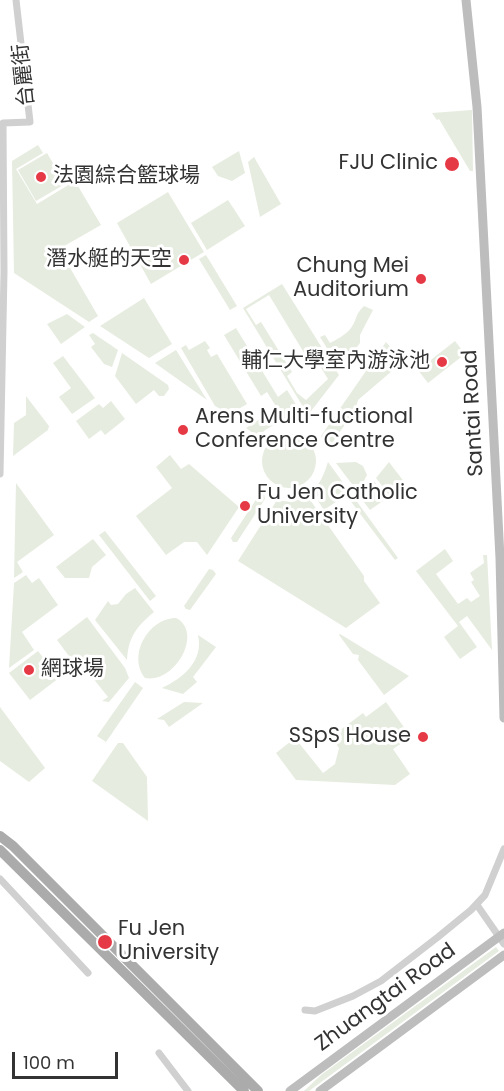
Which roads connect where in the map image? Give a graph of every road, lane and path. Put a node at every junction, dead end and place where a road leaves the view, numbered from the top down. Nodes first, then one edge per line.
1 (16, 0) edge
2 (466, 0) edge
3 (0, 473) edge
4 (502, 558) edge
5 (504, 718) edge
6 (0, 836) edge
7 (504, 849) edge
8 (0, 850) edge
9 (18, 860) junction
10 (0, 879) edge
11 (477, 904) junction
12 (502, 938) edge
13 (504, 955) edge
14 (88, 973) dead end
15 (305, 1010) dead end
16 (159, 1053) dead end
17 (189, 1091) edge
18 (244, 1091) edge
19 (258, 1091) edge
20 (290, 1091) edge
21 (320, 1091) edge

1 - 3 street, 台麗街
2 - 4 street, Santai Road
4 - 5 street, Santai Road
6 - 9 main road
7 - 11 street
8 - 9 main road
9 - 18 main road
9 - 19 main road
10 - 14 street
11 - 12 street
11 - 15 street
12 - 20 street, Zhuangtai Road
13 - 21 street, Zhuangtai Road
16 - 17 street

